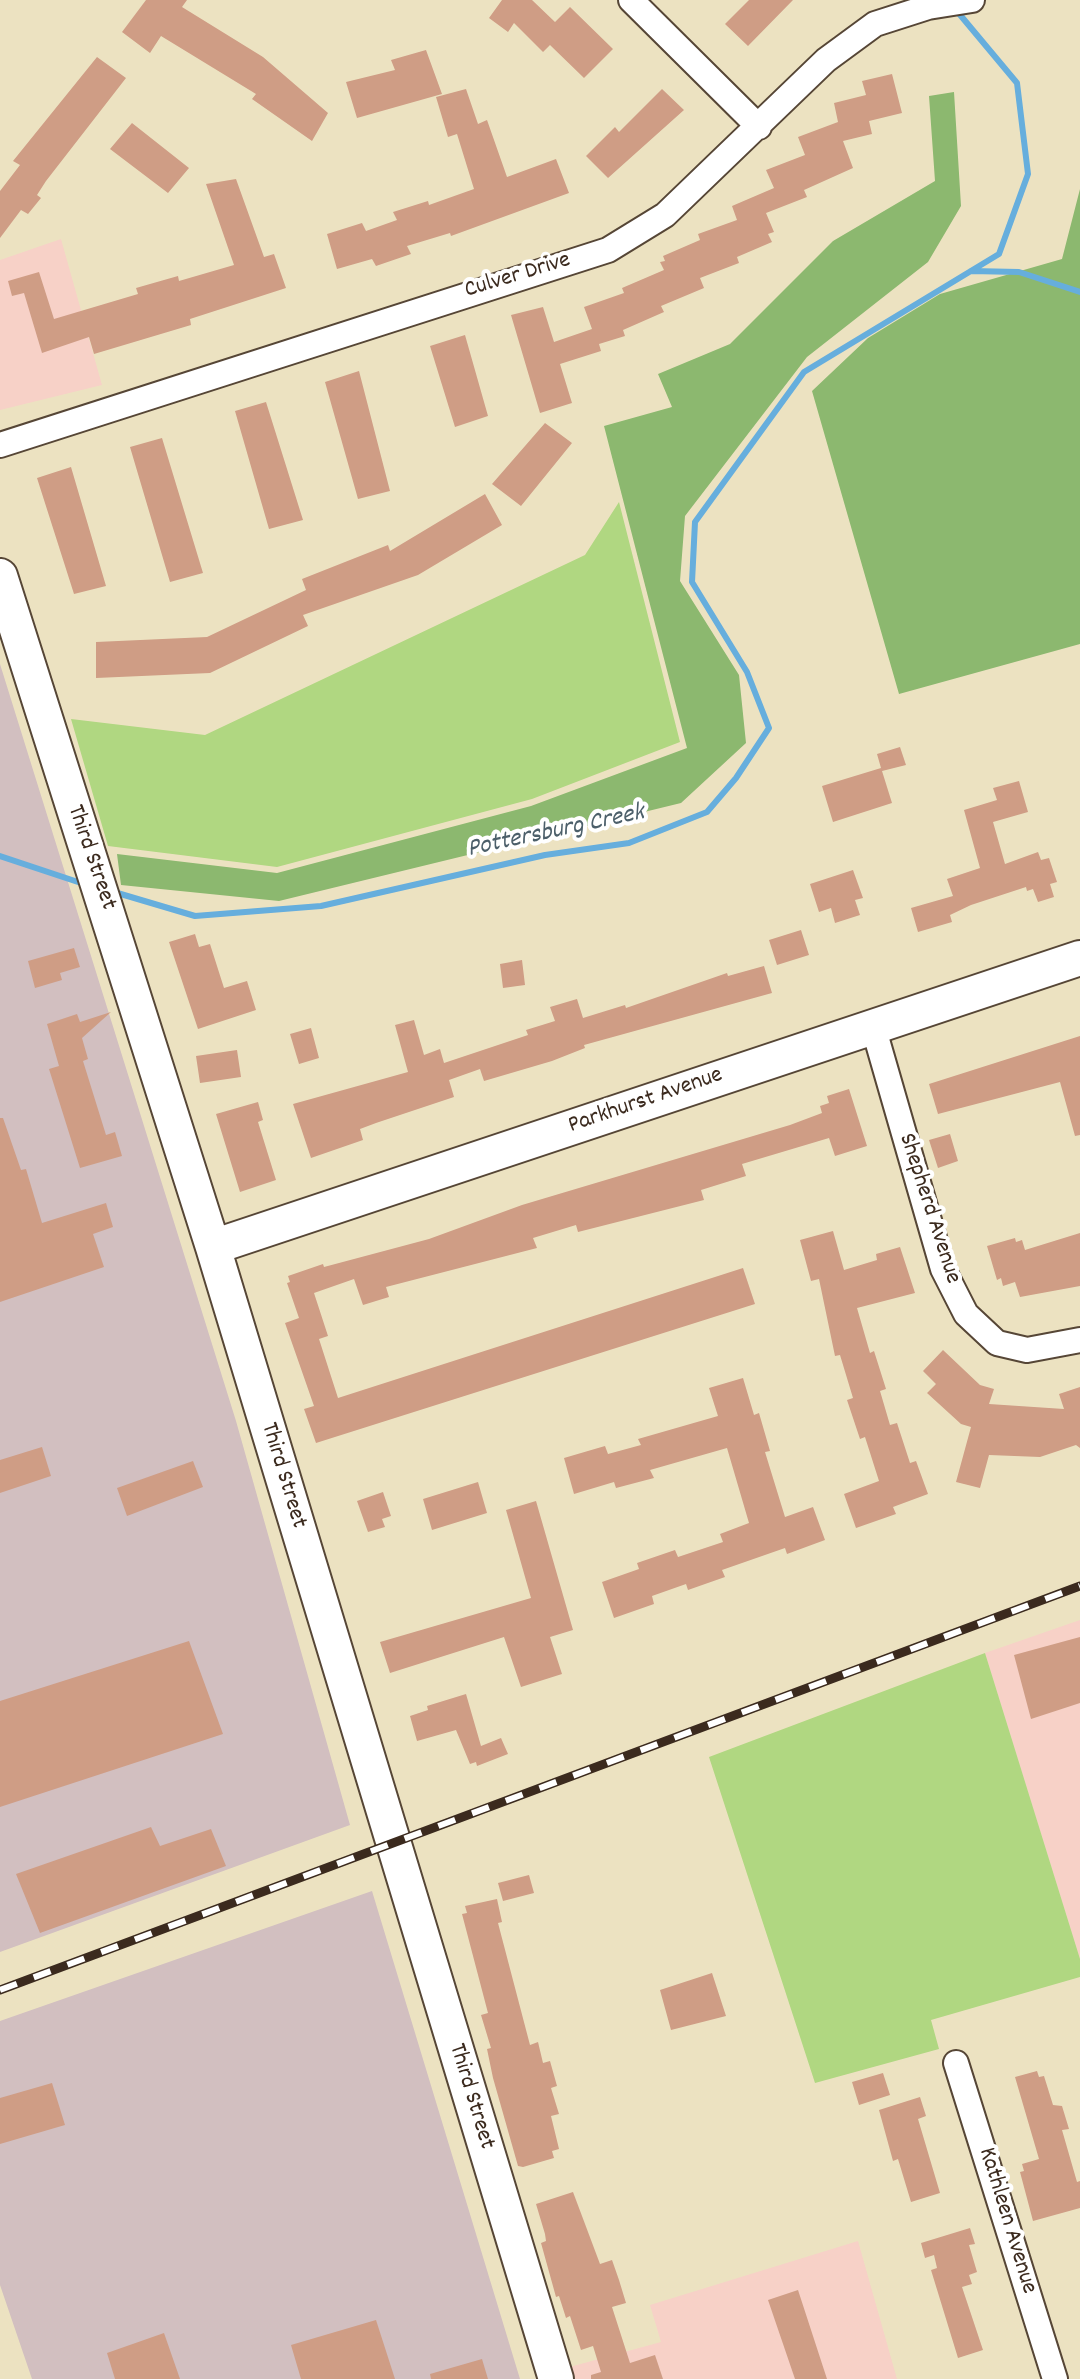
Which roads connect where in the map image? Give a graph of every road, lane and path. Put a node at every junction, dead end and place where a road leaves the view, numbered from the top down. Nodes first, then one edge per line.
1 (631, 0) edge
2 (972, 0) edge
3 (759, 127) junction
4 (0, 445) edge
5 (0, 576) edge
6 (1080, 958) edge
7 (873, 1026) junction
8 (213, 1247) junction
9 (1080, 1340) edge
10 (956, 2063) dead end
11 (556, 2379) edge
12 (1055, 2379) edge

1 - 3 street
2 - 3 street, Culver Drive
3 - 4 street, Culver Drive
5 - 8 street, Third Street
6 - 7 street, Parkhurst Avenue
7 - 8 street, Parkhurst Avenue
7 - 9 street, Shepherd Avenue
8 - 11 street, Third Street
10 - 12 street, Kathleen Avenue

